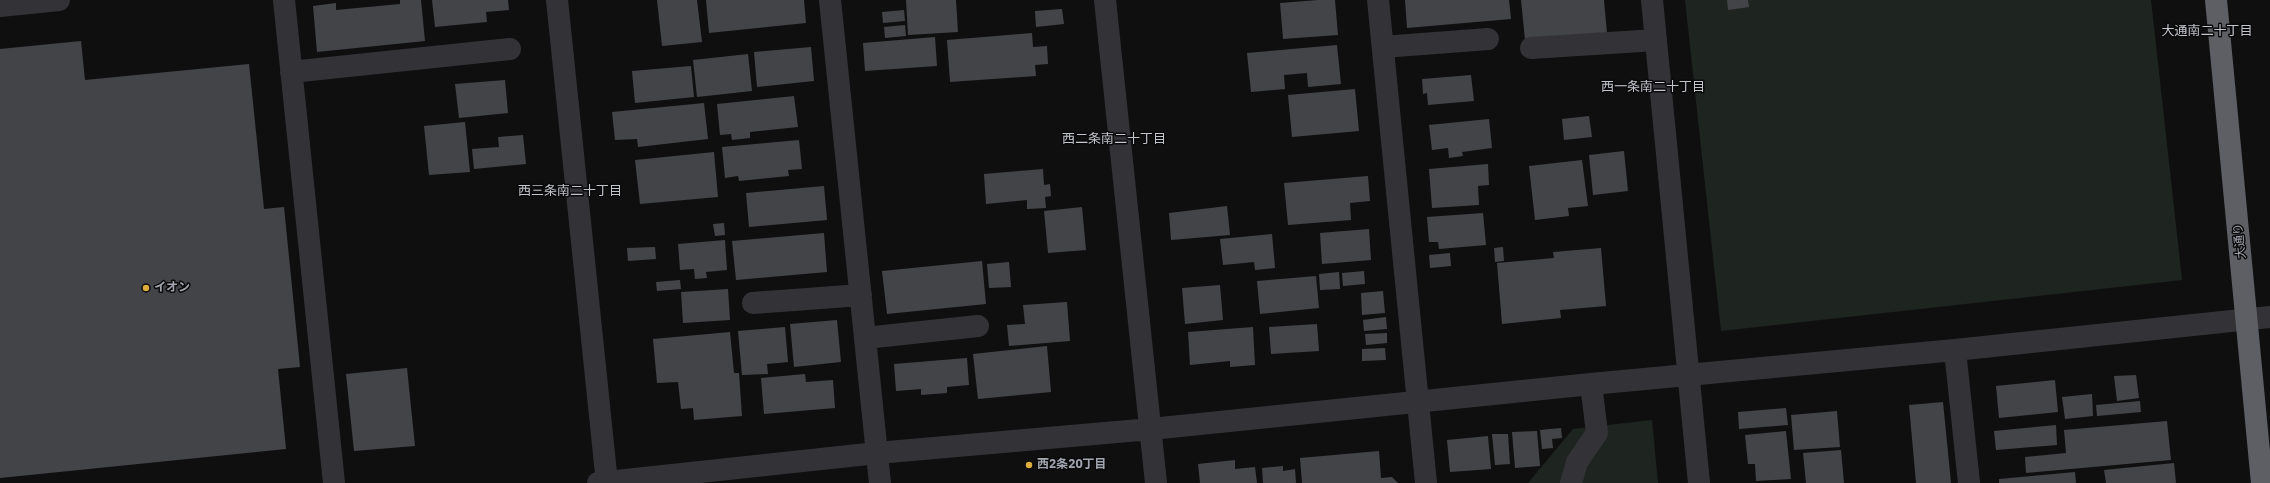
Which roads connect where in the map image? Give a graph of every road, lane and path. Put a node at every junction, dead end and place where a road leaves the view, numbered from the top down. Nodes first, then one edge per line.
1 (59, 0) edge
2 (284, 0) edge
3 (557, 0) edge
4 (830, 0) edge
5 (1105, 0) edge
6 (1378, 0) edge
7 (1652, 0) edge
8 (2216, 0) edge
9 (9, 4) edge
10 (1488, 39) dead end
11 (1656, 40) junction
12 (1383, 47) junction
13 (1531, 48) dead end
14 (510, 49) dead end
15 (291, 72) junction
16 (860, 295) junction
17 (754, 303) dead end
18 (2270, 317) edge
19 (2248, 320) junction
20 (978, 326) dead end
21 (865, 338) junction
22 (1955, 350) junction
23 (1688, 376) junction
24 (1591, 384) junction
25 (1418, 402) junction
26 (1151, 429) junction
27 (877, 453) junction
28 (334, 483) edge
29 (604, 483) edge
30 (880, 483) edge
31 (1156, 483) edge
32 (1426, 483) edge
33 (1571, 483) edge
34 (1699, 483) edge
35 (1969, 483) edge
36 (2262, 483) edge

1 - 9 street
2 - 15 street
3 - 29 street
4 - 16 street
5 - 26 street
6 - 12 street
7 - 11 street
8 - 19 highway, 大通り
10 - 12 street
11 - 13 street
11 - 23 street
12 - 25 street
14 - 15 street
15 - 28 street
16 - 17 street
16 - 21 street
18 - 19 street
19 - 22 street
19 - 36 highway, 大通り
20 - 21 street
21 - 27 street
22 - 23 street
22 - 35 street
23 - 24 street
23 - 34 street
24 - 25 street
24 - 33 street
25 - 26 street
25 - 32 street
26 - 27 street
26 - 31 street
27 - 29 street
27 - 30 street

